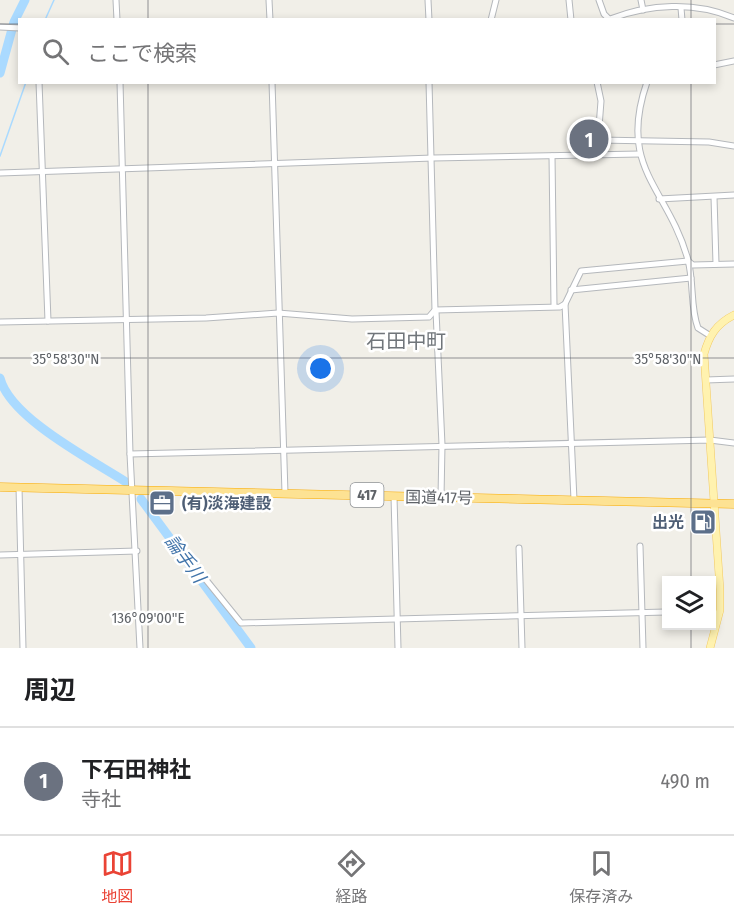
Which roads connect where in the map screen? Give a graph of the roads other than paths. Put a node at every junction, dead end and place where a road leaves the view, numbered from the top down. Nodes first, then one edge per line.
1 (116, 0) edge
2 (269, 0) edge
3 (428, 0) edge
4 (496, 0) edge
5 (569, 0) edge
6 (599, 0) edge
7 (641, 0) edge
8 (692, 3) edge
9 (681, 8) junction
10 (734, 9) edge
11 (643, 10) junction
12 (731, 17) edge
13 (117, 18) edge
14 (270, 18) edge
15 (429, 18) edge
16 (492, 18) edge
17 (571, 18) edge
18 (609, 18) edge
19 (613, 18) edge
20 (682, 18) edge
21 (0, 27) edge
22 (18, 28) edge
23 (734, 62) edge
24 (716, 65) edge
25 (39, 84) edge
26 (120, 84) edge
27 (272, 84) edge
28 (429, 84) edge
29 (597, 84) edge
30 (646, 84) edge
31 (639, 142) junction
32 (734, 146) edge
33 (640, 154) junction
34 (552, 156) junction
35 (433, 158) junction
36 (276, 164) junction
37 (123, 170) junction
38 (44, 172) junction
39 (0, 173) edge
40 (734, 195) edge
41 (714, 197) junction
42 (659, 198) junction
43 (688, 261) junction
44 (716, 264) junction
45 (734, 264) edge
46 (691, 278) junction
47 (571, 290) junction
48 (565, 304) junction
49 (554, 306) junction
50 (436, 311) junction
51 (278, 314) junction
52 (734, 315) edge
53 (126, 318) junction
54 (48, 321) junction
55 (0, 322) edge
56 (709, 335) junction
57 (734, 379) edge
58 (706, 380) junction
59 (710, 440) junction
60 (734, 443) edge
61 (572, 444) junction
62 (442, 445) junction
63 (283, 450) junction
64 (130, 454) junction
65 (0, 487) edge
66 (19, 487) junction
67 (134, 490) junction
68 (285, 493) junction
69 (394, 496) junction
70 (441, 497) junction
71 (574, 500) junction
72 (714, 503) junction
73 (734, 504) edge
74 (640, 546) dead end
75 (519, 548) dead end
76 (137, 551) junction
77 (20, 554) junction
78 (0, 555) edge
79 (194, 565) dead end
80 (716, 610) edge
81 (720, 610) junction
82 (642, 612) junction
83 (662, 612) edge
84 (521, 615) junction
85 (398, 618) junction
86 (23, 648) edge
87 (140, 648) edge
88 (398, 648) edge
89 (522, 648) edge
90 (644, 648) edge
91 (710, 648) edge

1 - 13 street
2 - 14 street
3 - 15 street
4 - 16 street
5 - 17 street
6 - 18 street
7 - 11 street
8 - 9 street
8 - 12 street
9 - 11 street
9 - 20 street
10 - 12 street
11 - 19 street
21 - 22 street
23 - 24 street
25 - 38 street
26 - 37 street
27 - 36 street
28 - 35 street
29 - 31 street
30 - 31 street
31 - 32 street
31 - 33 street
33 - 34 street
33 - 42 street
34 - 35 street
34 - 49 street
35 - 36 street
35 - 50 street
36 - 37 street
36 - 51 street
37 - 38 street
37 - 53 street
38 - 39 street
38 - 54 street
40 - 41 street
41 - 42 street
41 - 44 street
42 - 43 street
43 - 44 street
43 - 46 street
43 - 47 street
44 - 45 street
46 - 47 street
46 - 56 street
47 - 48 street
48 - 49 street
48 - 61 street
49 - 50 street
50 - 51 street
50 - 62 street
51 - 53 street
51 - 63 street
52 - 56 main road
53 - 54 street
53 - 64 street
54 - 55 street
56 - 58 main road
57 - 58 street
58 - 59 main road
59 - 60 street
59 - 61 street
59 - 72 main road
61 - 62 street
61 - 71 street
62 - 63 street
62 - 70 street
63 - 64 street
63 - 68 street
64 - 67 street
65 - 66 highway, 国道417号 / 417
66 - 67 highway, 国道417号 / 417
66 - 77 street
67 - 68 highway, 国道417号 / 417
67 - 76 street
68 - 69 highway, 国道417号 / 417
69 - 70 highway, 国道417号 / 417
69 - 85 street
70 - 71 highway, 国道417号 / 417
71 - 72 highway, 国道417号 / 417
72 - 73 highway, 国道417号 / 417
72 - 81 main road
74 - 82 street
75 - 84 street
76 - 77 street
76 - 87 street
77 - 78 street
77 - 86 street
79 - 85 street
80 - 81 street
81 - 91 main road
82 - 83 street
82 - 84 street
82 - 90 street
84 - 85 street
84 - 89 street
85 - 88 street

